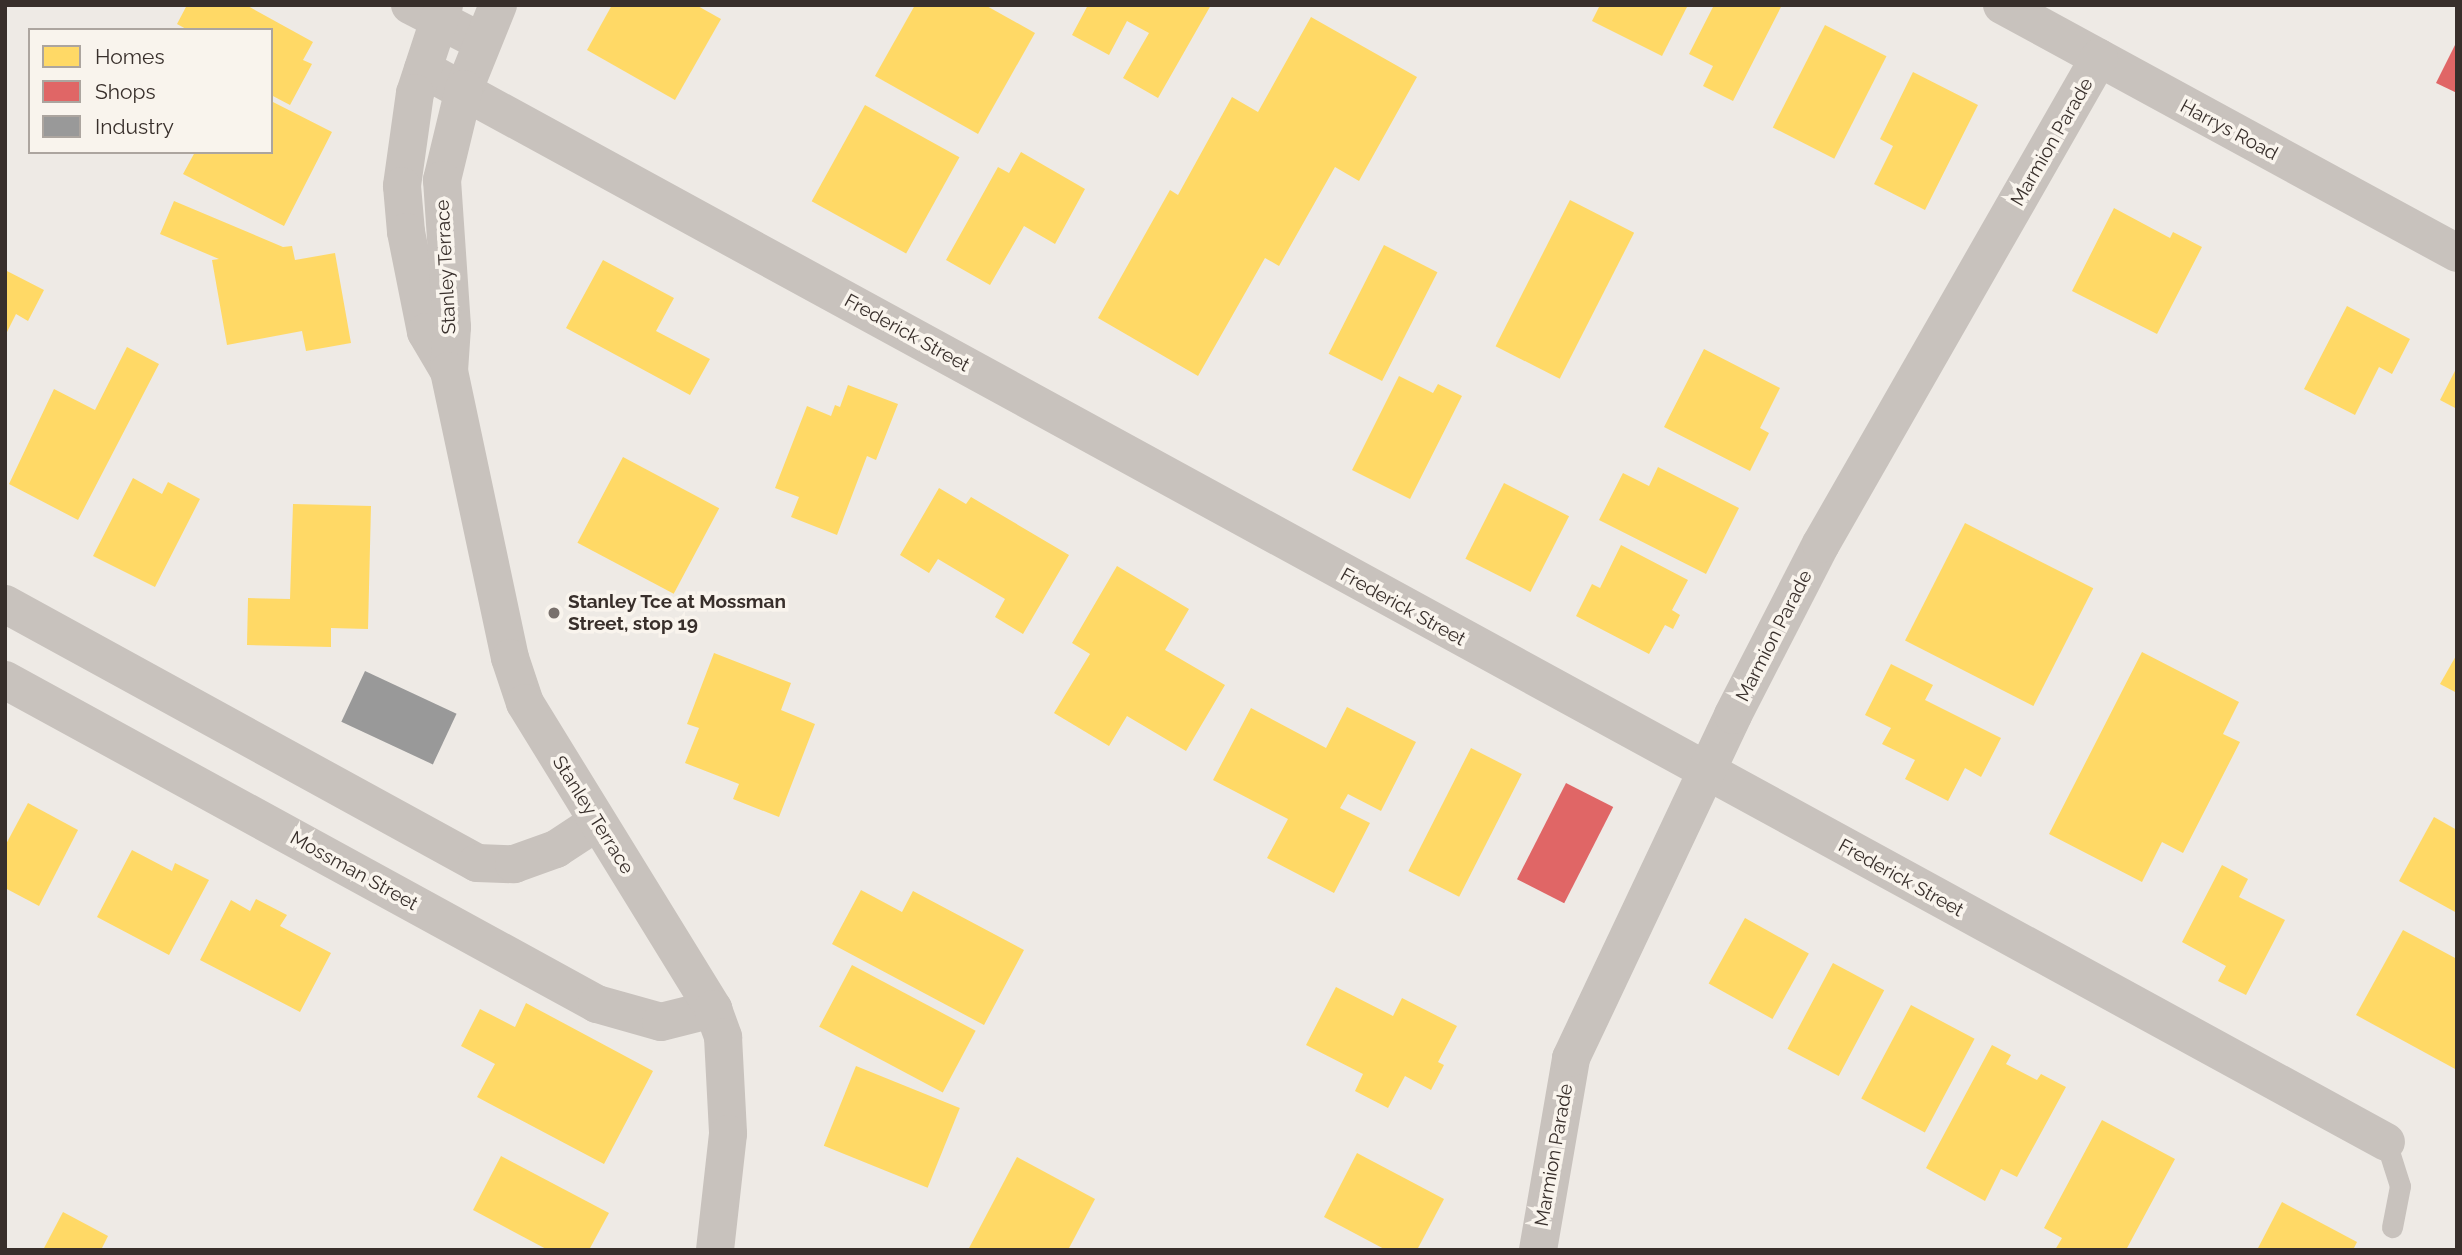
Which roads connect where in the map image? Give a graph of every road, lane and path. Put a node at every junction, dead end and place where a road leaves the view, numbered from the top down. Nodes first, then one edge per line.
1 (498, 5) edge
2 (2002, 5) edge
3 (431, 10) edge
4 (482, 42) junction
5 (2099, 58) junction
6 (422, 69) junction
7 (464, 89) junction
8 (2457, 253) edge
9 (449, 371) junction
10 (5, 604) edge
11 (5, 680) edge
12 (1705, 774) junction
13 (597, 821) junction
14 (713, 1009) junction
15 (2386, 1142) joint
16 (2392, 1227) dead end
17 (715, 1250) edge
18 (1538, 1250) edge

1 - 4 street, Stanley Terrace
2 - 5 street, Harrys Road
3 - 4 street
3 - 6 street, Stanley Terrace
4 - 7 street, Stanley Terrace
5 - 8 street, Harrys Road
5 - 12 street, Marmion Parade
6 - 7 street, Frederick Street
6 - 9 street, Stanley Terrace
7 - 9 street, Stanley Terrace
7 - 12 street, Frederick Street
9 - 13 street, Stanley Terrace
10 - 13 street
11 - 14 street, Mossman Street
12 - 15 street, Frederick Street
12 - 18 street, Marmion Parade
13 - 14 street, Stanley Terrace
14 - 17 street, Stanley Terrace
15 - 16 lane

